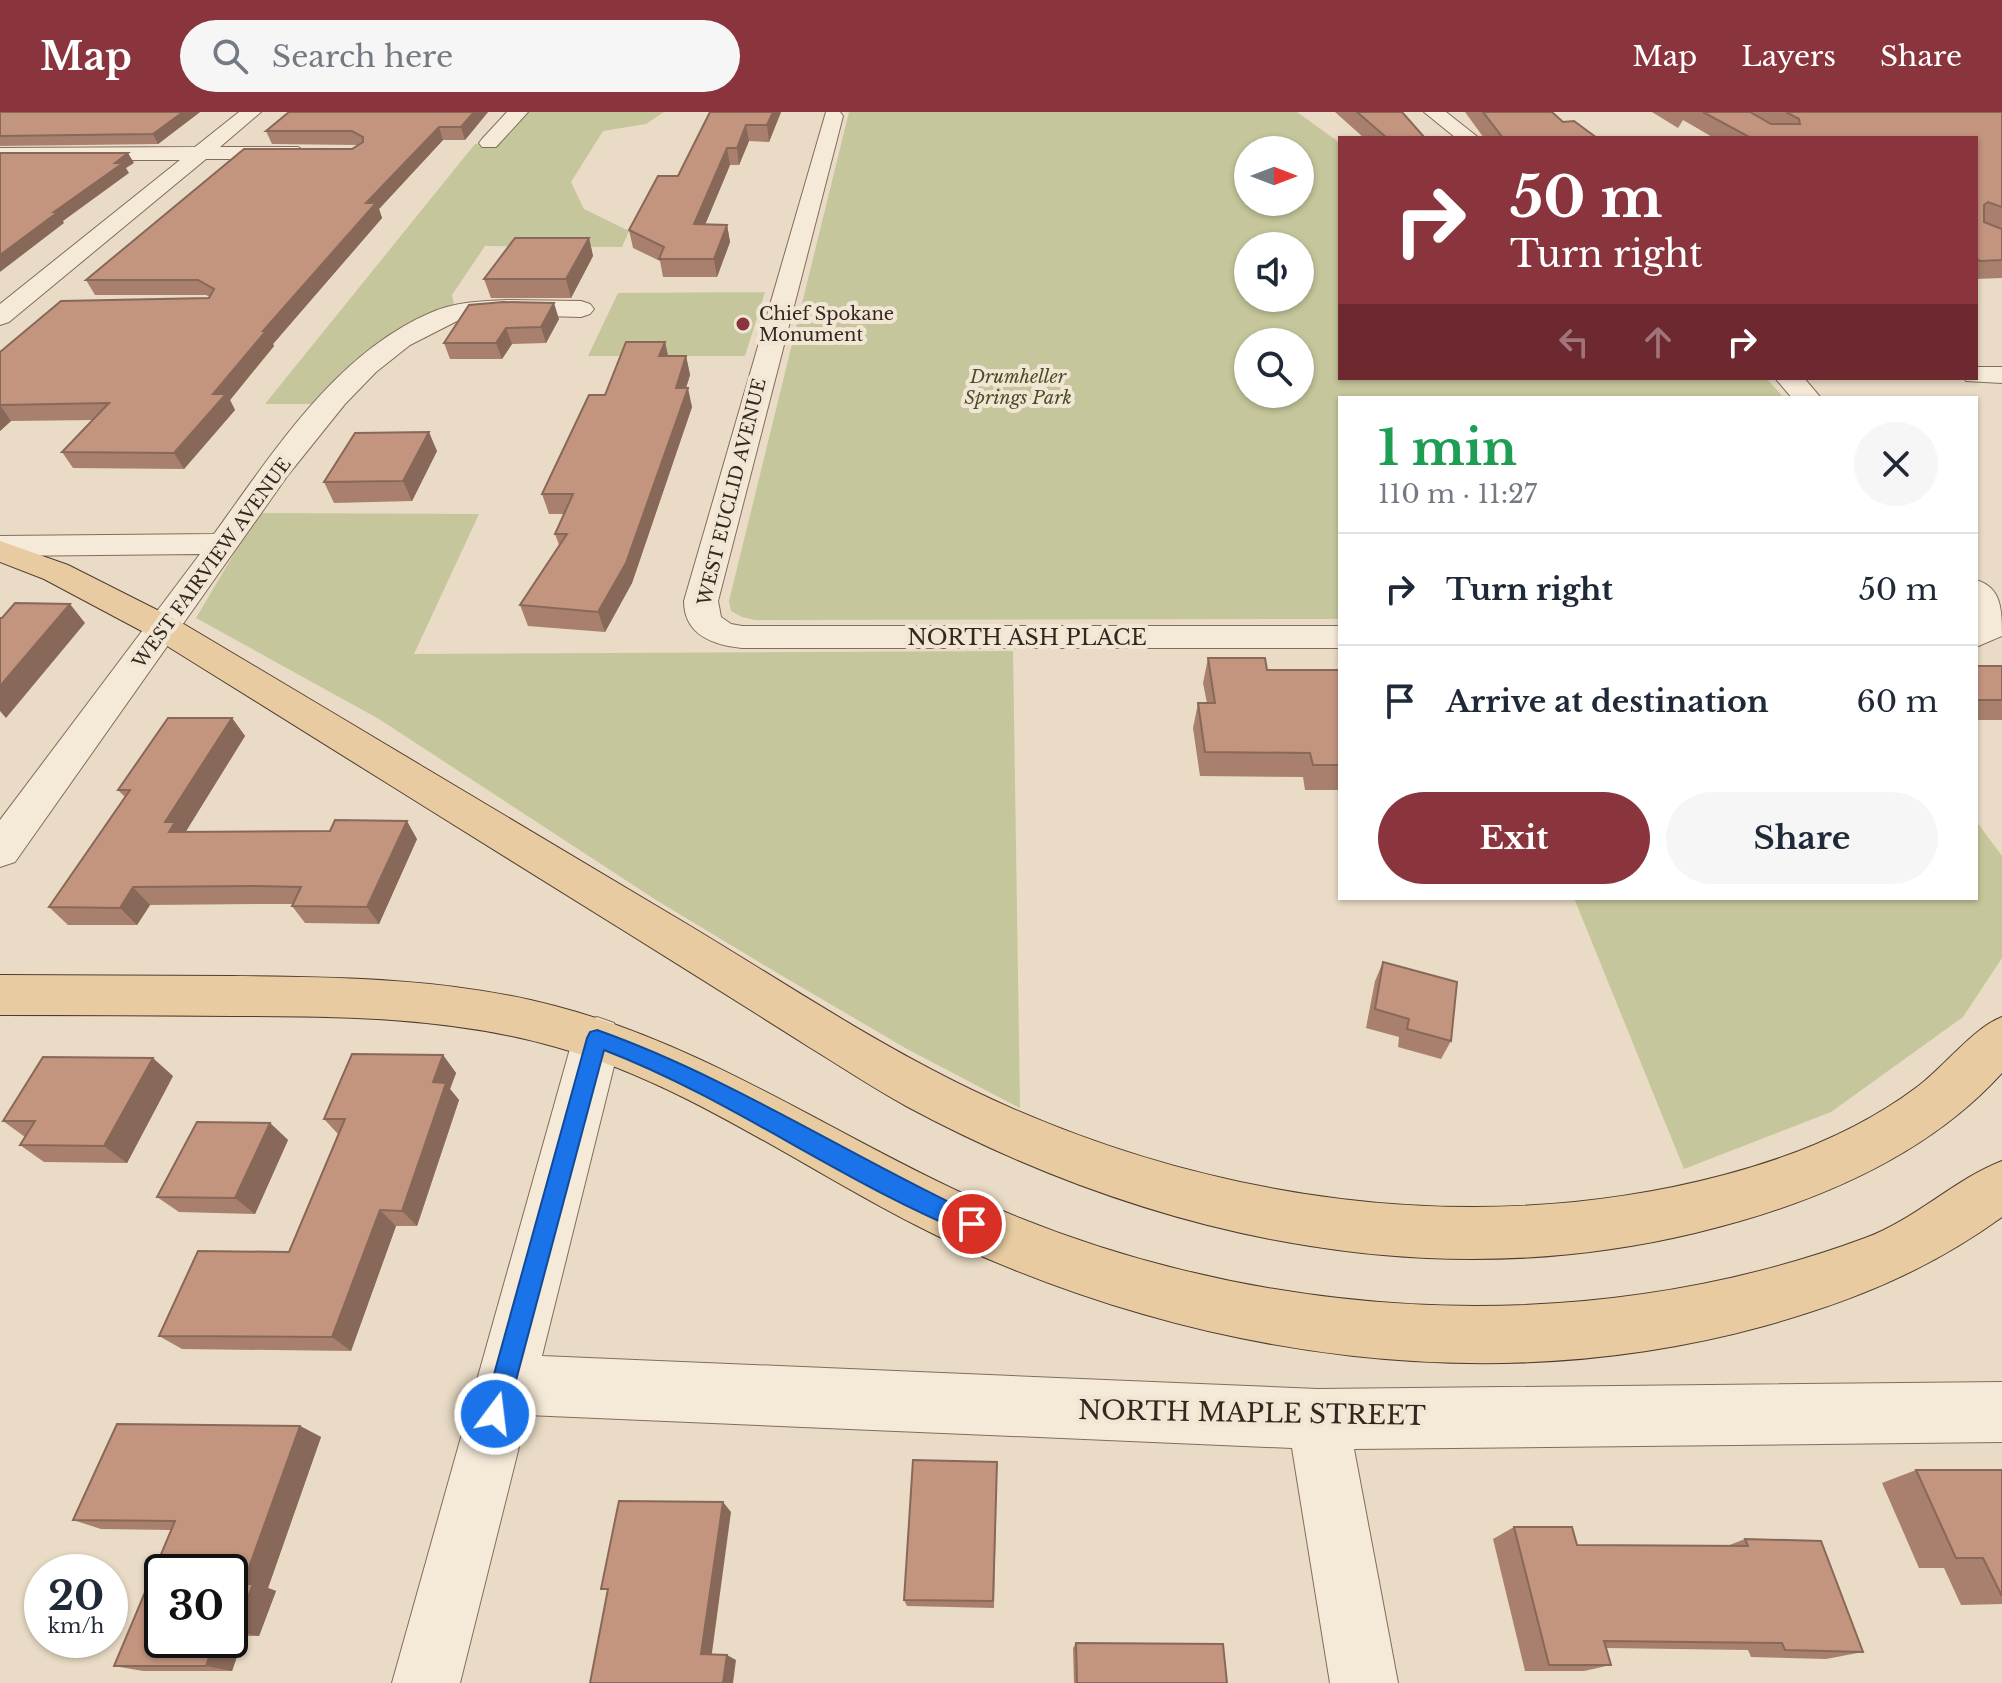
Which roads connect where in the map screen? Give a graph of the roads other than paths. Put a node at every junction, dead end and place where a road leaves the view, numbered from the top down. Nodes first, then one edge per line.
1 (251, 112) edge
2 (518, 112) edge
3 (1434, 112) edge
4 (833, 116) dead end
5 (1466, 136) edge
6 (489, 143) dead end
7 (200, 153) junction
8 (326, 153) edge
9 (0, 154) edge
10 (58, 306) edge
11 (581, 309) dead end
12 (4, 310) edge
13 (1978, 375) edge
14 (2002, 375) edge
15 (1791, 380) edge
16 (1805, 396) edge
17 (225, 544) junction
18 (0, 548) edge
19 (1978, 593) edge
20 (164, 628) junction
21 (716, 631) joint
22 (1984, 631) edge
23 (1338, 637) edge
24 (0, 851) edge
25 (0, 995) edge
26 (597, 1038) junction
27 (2002, 1038) edge
28 (2002, 1186) edge
29 (503, 1384) junction
30 (2002, 1412) edge
31 (1318, 1419) junction
32 (426, 1683) edge
33 (1364, 1683) edge

1 - 7 street
2 - 6 street
3 - 5 street
4 - 21 street, WEST EUCLID AVENUE
7 - 8 street
7 - 9 street
7 - 12 street
10 - 12 street
11 - 17 street, WEST FAIRVIEW AVENUE
13 - 14 street
15 - 16 street
17 - 18 street
17 - 20 street, WEST FAIRVIEW AVENUE
18 - 20 main road
19 - 22 street
20 - 24 street, WEST FAIRVIEW AVENUE
20 - 27 main road
21 - 23 street, NORTH ASH PLACE
25 - 26 main road
26 - 28 main road
26 - 29 street
29 - 31 street, NORTH MAPLE STREET
29 - 32 street
30 - 31 street, NORTH MAPLE STREET
31 - 33 street

